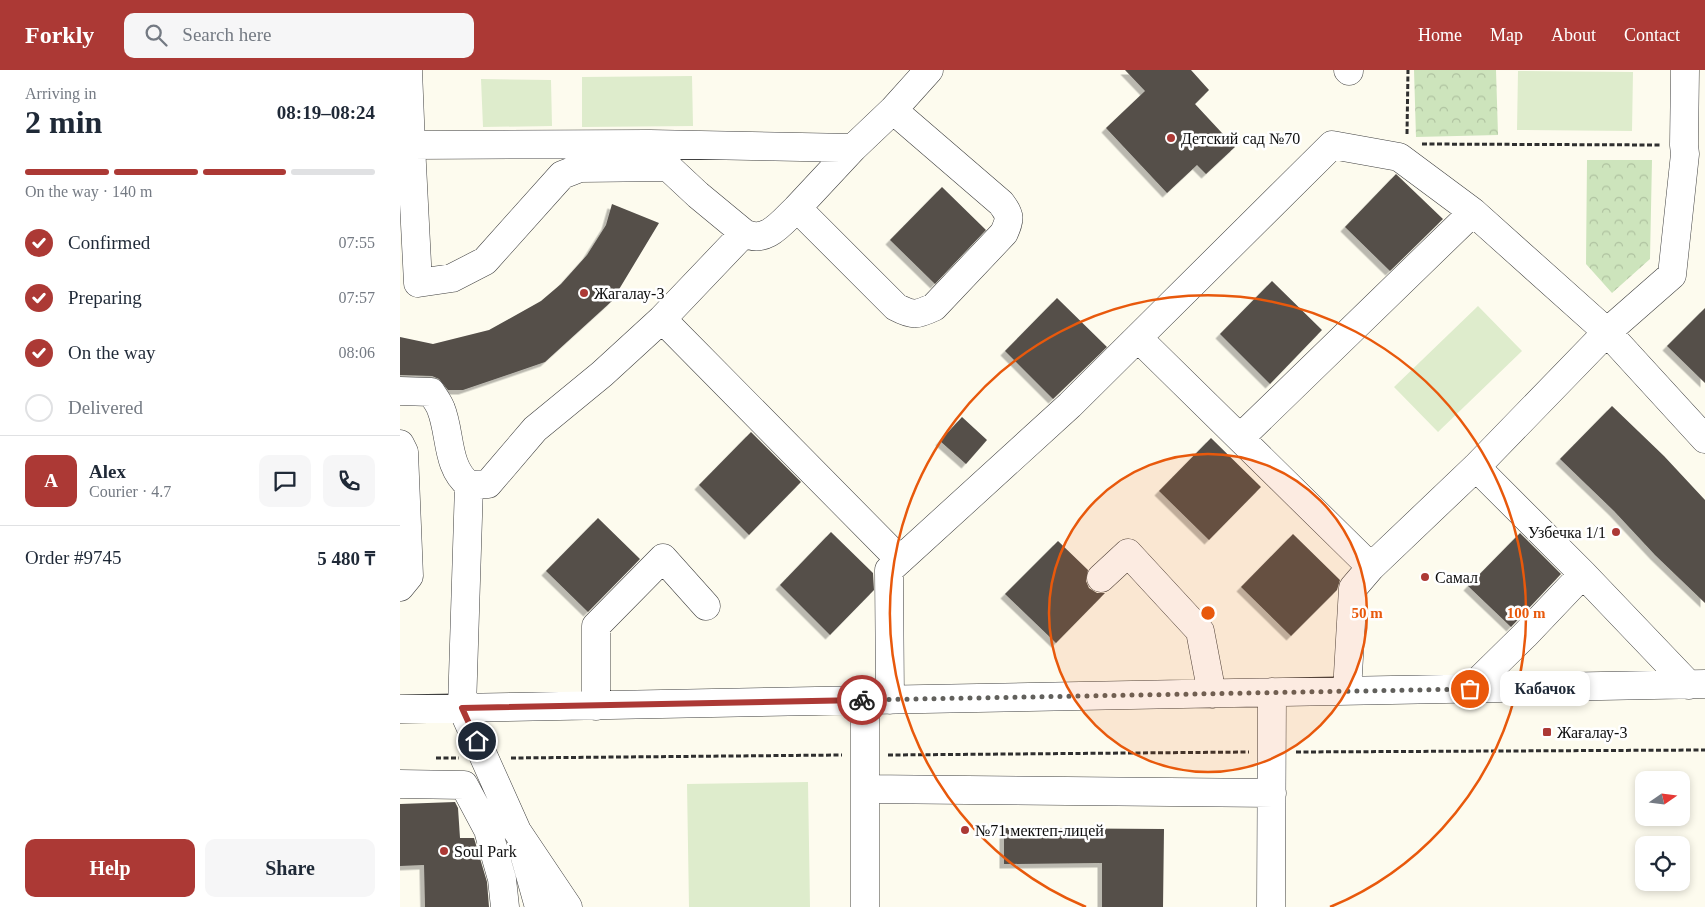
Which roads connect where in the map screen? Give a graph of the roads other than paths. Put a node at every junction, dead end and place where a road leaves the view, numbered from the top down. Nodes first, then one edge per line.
1 (408, 70) edge
2 (929, 70) edge
3 (1685, 70) edge
4 (893, 110) junction
5 (650, 144) junction
6 (411, 145) junction
7 (853, 148) junction
8 (1691, 150) edge
9 (668, 167) junction
10 (797, 208) junction
11 (1473, 212) junction
12 (744, 233) junction
13 (409, 282) edge
14 (662, 319) junction
15 (1607, 332) junction
16 (1138, 338) junction
17 (400, 391) edge
18 (1702, 430) edge
19 (1240, 438) junction
20 (400, 444) edge
21 (1476, 467) junction
22 (469, 485) junction
23 (900, 560) junction
24 (1371, 567) junction
25 (1583, 574) junction
26 (1101, 578) dead end
27 (400, 588) edge
28 (706, 606) dead end
29 (1697, 684) edge
30 (1470, 689) junction
31 (1347, 691) junction
32 (1272, 692) junction
33 (1212, 694) junction
34 (877, 700) junction
35 (596, 706) junction
36 (462, 708) junction
37 (400, 709) edge
38 (400, 784) edge
39 (865, 789) junction
40 (1272, 793) junction
41 (517, 831) junction
42 (505, 907) edge
43 (539, 907) edge
44 (568, 907) edge
45 (865, 907) edge
46 (1271, 907) edge

1 - 6 street
2 - 4 street
3 - 8 street
4 - 7 street
4 - 10 street
5 - 6 street
5 - 7 street
5 - 9 street
6 - 13 street
7 - 10 street
8 - 15 street
9 - 12 street
9 - 13 street
10 - 12 street
11 - 15 street
11 - 16 street
11 - 19 street
12 - 14 street
14 - 22 street
14 - 23 street
15 - 18 street
15 - 21 street
16 - 19 street
16 - 23 street
17 - 22 street
19 - 24 street
20 - 27 street
21 - 24 street
21 - 25 street
22 - 36 street
23 - 34 street
24 - 31 street
25 - 29 street
25 - 30 street
26 - 33 street
28 - 35 street
29 - 30 street
30 - 31 street
31 - 32 street
32 - 33 street
32 - 40 street
33 - 34 street
34 - 35 street
34 - 39 street
35 - 36 street
36 - 37 street
36 - 41 street
38 - 42 street
39 - 40 street
39 - 45 street
40 - 46 street
41 - 43 street
41 - 44 street

